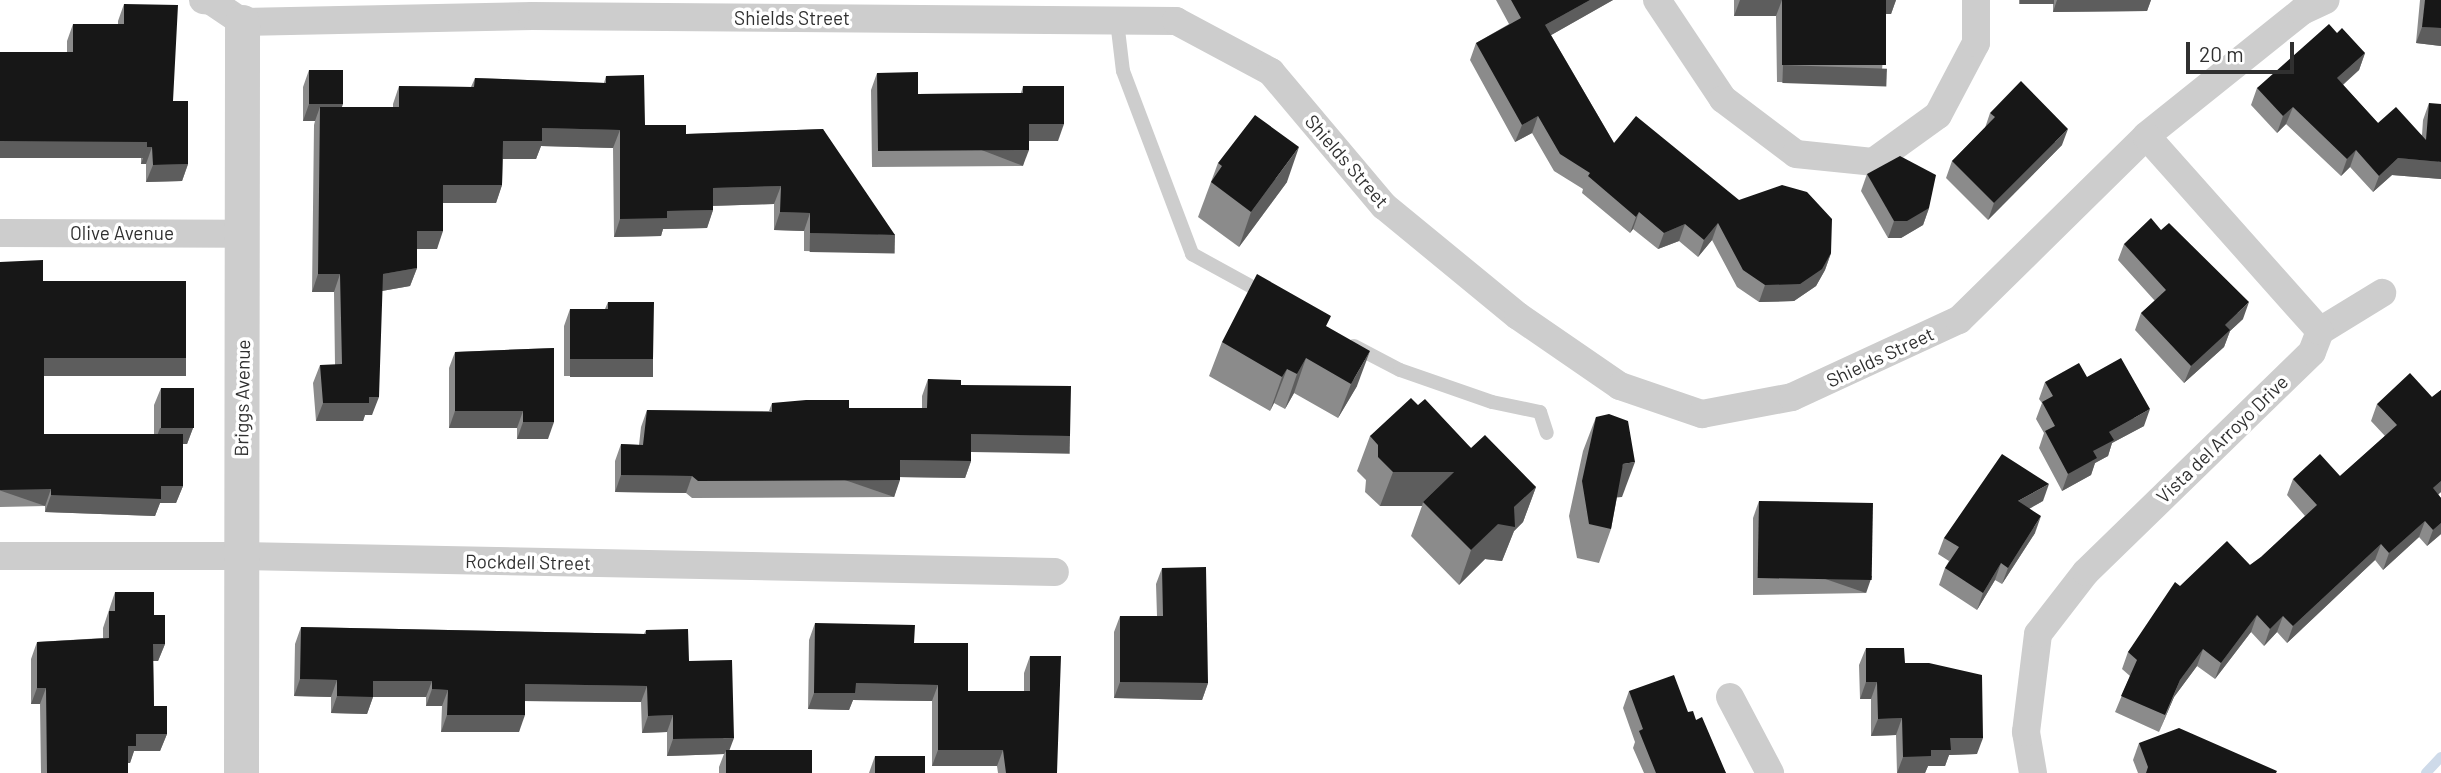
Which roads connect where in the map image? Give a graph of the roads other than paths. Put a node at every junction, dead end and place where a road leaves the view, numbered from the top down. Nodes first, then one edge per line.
1 (203, 0) edge
2 (1657, 0) edge
3 (1976, 0) edge
4 (2326, 0) edge
5 (532, 8) edge
6 (1117, 21) junction
7 (242, 22) junction
8 (2146, 136) junction
9 (0, 233) edge
10 (244, 234) junction
11 (2382, 293) dead end
12 (1276, 300) edge
13 (2320, 331) junction
14 (1339, 338) edge
15 (1547, 433) dead end
16 (0, 556) edge
17 (240, 556) junction
18 (1055, 572) dead end
19 (1730, 697) dead end
20 (241, 773) edge
21 (1770, 773) edge
22 (2033, 773) edge

1 - 7 street
2 - 3 street
4 - 8 street, Shields Street
5 - 6 street, Shields Street
5 - 7 street, Shields Street
6 - 8 street, Shields Street
6 - 12 lane
7 - 10 street, Briggs Avenue
8 - 13 street
9 - 10 street, Olive Avenue
10 - 17 street, Briggs Avenue
11 - 13 street
13 - 22 street, Vista del Arroyo Drive
14 - 15 lane
16 - 17 street, Rockdell Street
17 - 18 street, Rockdell Street
17 - 20 street, Briggs Avenue
19 - 21 street

